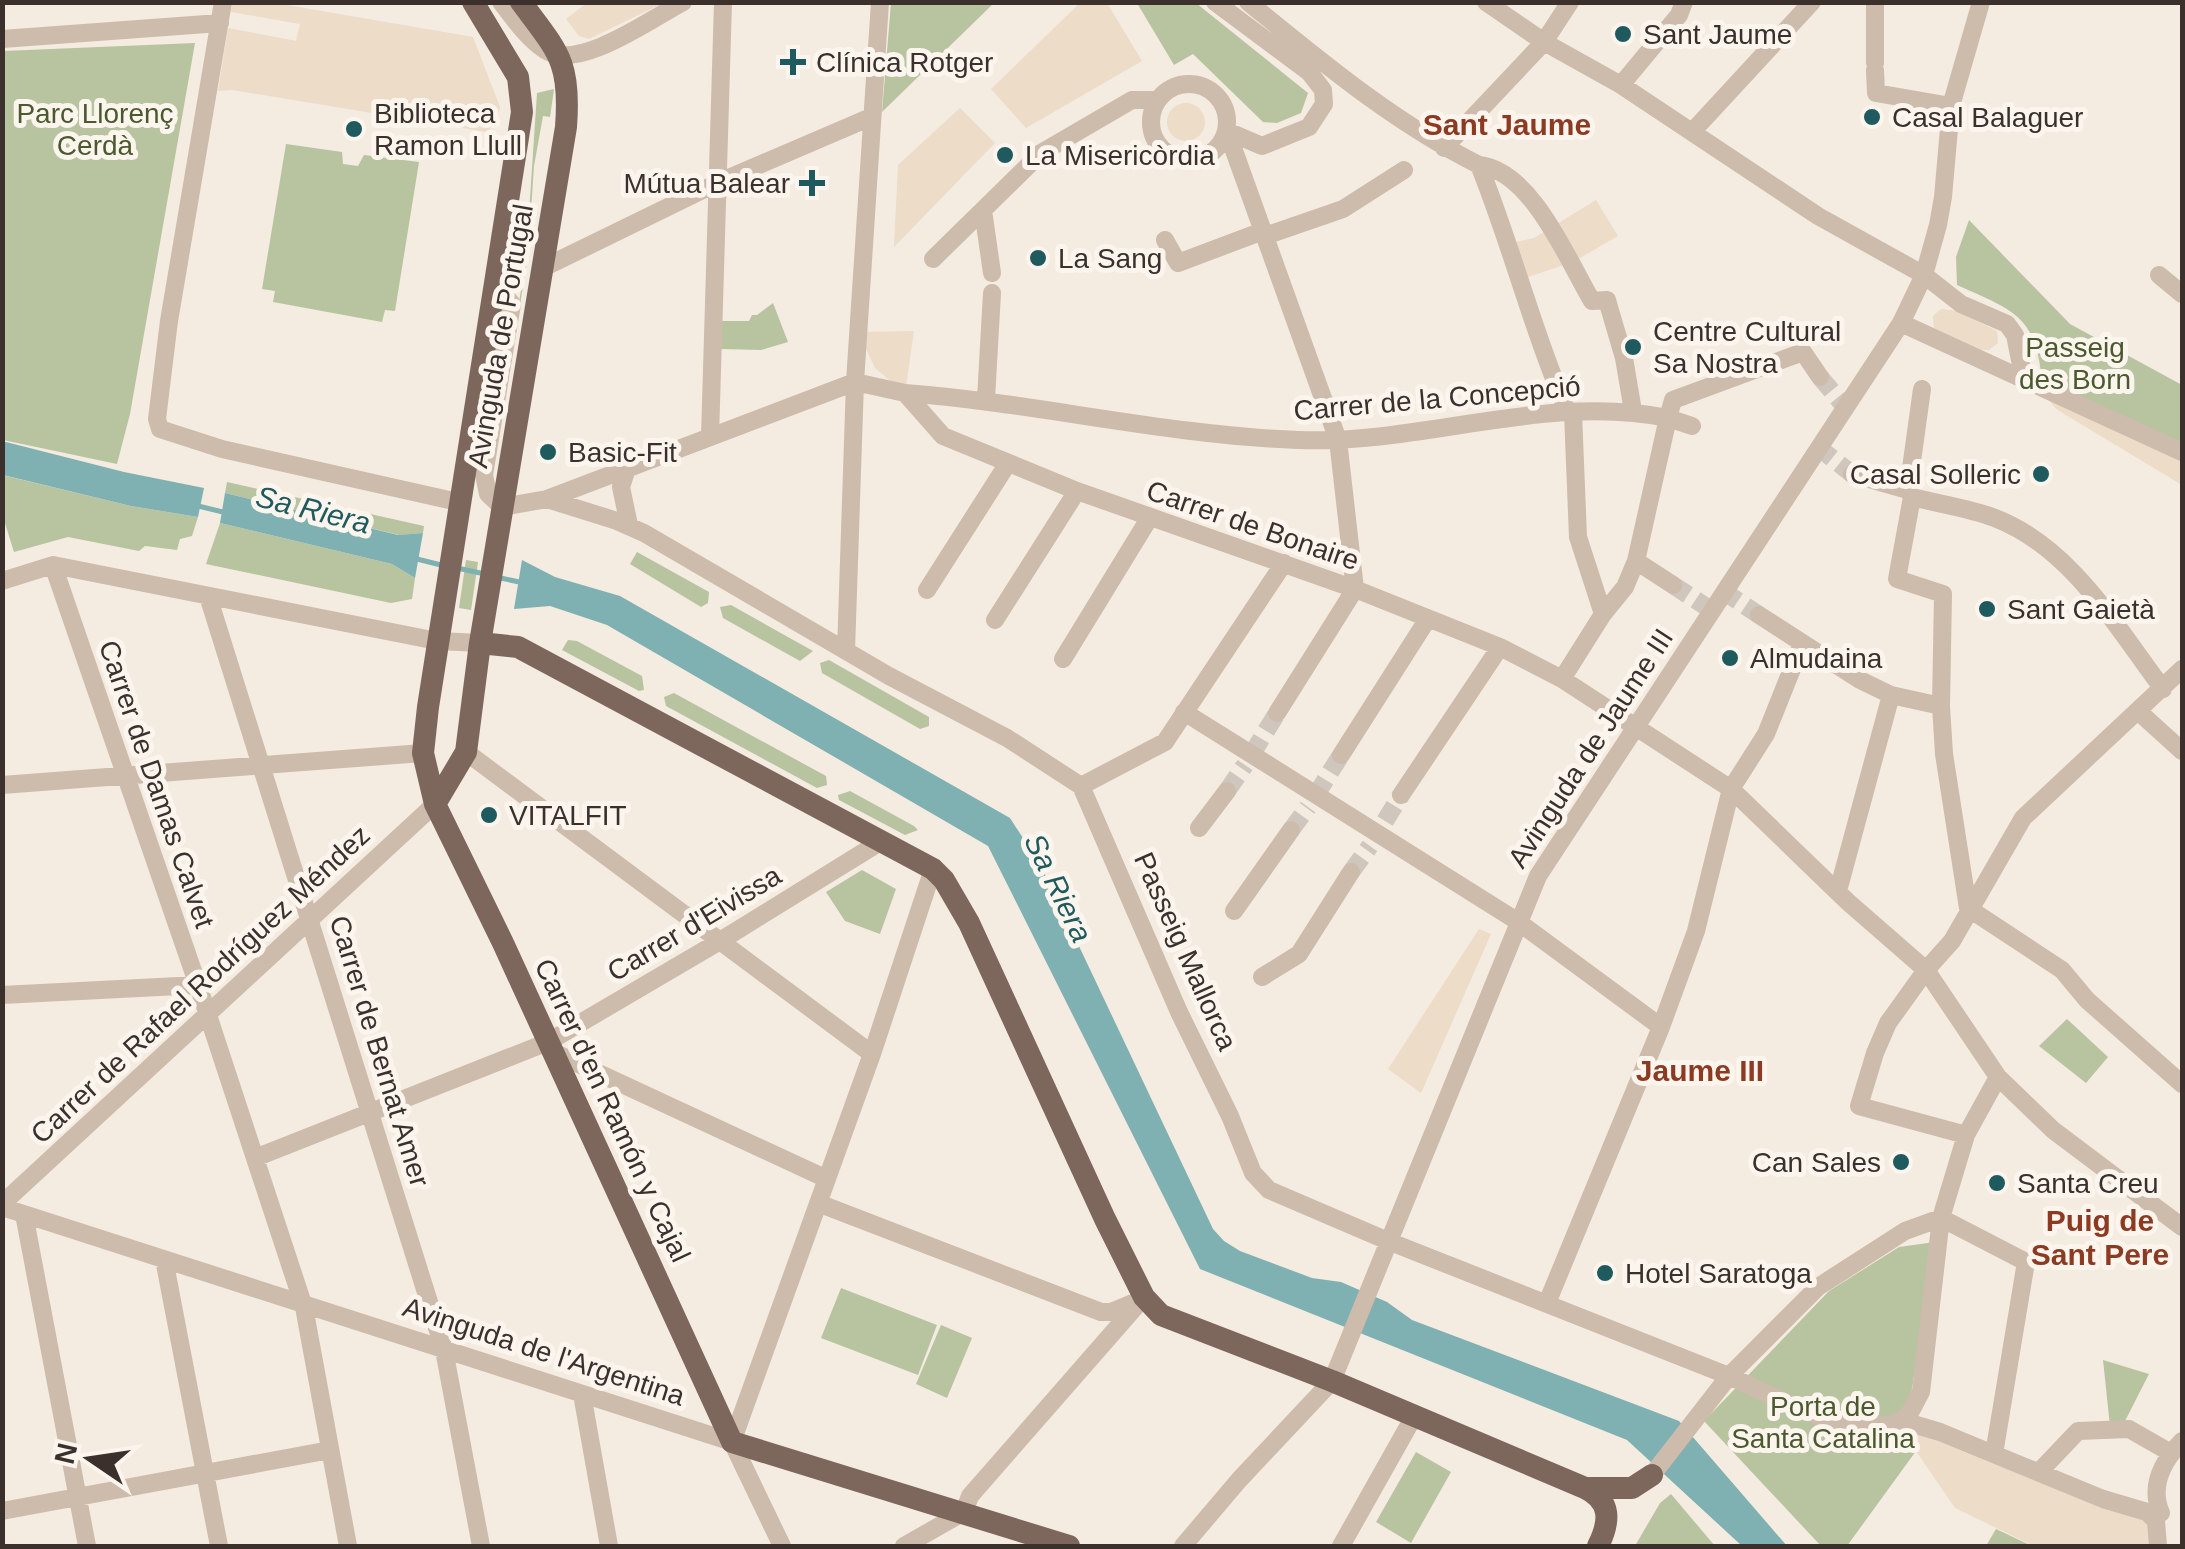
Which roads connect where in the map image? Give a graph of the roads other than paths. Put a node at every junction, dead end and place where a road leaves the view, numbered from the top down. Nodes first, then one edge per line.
1 (223, 2) edge
2 (473, 2) edge
3 (501, 2) edge
4 (522, 2) edge
5 (683, 2) edge
6 (723, 2) edge
7 (880, 2) edge
8 (1215, 2) edge
9 (1248, 2) edge
10 (1486, 2) edge
11 (1570, 2) edge
12 (1684, 2) edge
13 (1812, 2) edge
14 (1876, 2) edge
15 (1981, 2) edge
16 (220, 23) junction
17 (2, 38) edge
18 (1544, 42) junction
19 (562, 57) junction
20 (1621, 86) junction
21 (1158, 100) junction
22 (1951, 106) junction
23 (871, 116) junction
24 (1226, 130) junction
25 (1692, 132) junction
26 (1444, 148) junction
27 (1478, 165) junction
28 (1404, 170) dead end
29 (717, 183) junction
30 (983, 210) junction
31 (1264, 234) junction
32 (1165, 240) dead end
33 (933, 258) dead end
34 (542, 268) junction
35 (992, 273) dead end
36 (1924, 275) junction
37 (2159, 276) dead end
38 (494, 282) junction
39 (992, 293) dead end
40 (2182, 294) edge
41 (1902, 324) junction
42 (1820, 377) tunnel mouth
43 (2024, 380) junction
44 (855, 382) junction
45 (1922, 389) dead end
46 (905, 392) junction
47 (986, 399) junction
48 (1633, 411) junction
49 (1570, 413) junction
50 (1668, 418) junction
51 (1692, 426) dead end
52 (710, 437) junction
53 (1338, 440) junction
54 (2182, 452) edge
55 (1008, 462) junction
56 (627, 468) junction
57 (1852, 474) tunnel mouth
58 (1076, 491) junction
59 (1910, 494) junction
60 (547, 499) junction
61 (458, 502) junction
62 (502, 507) junction
63 (1150, 517) junction
64 (628, 526) junction
65 (1636, 560) junction
66 (1284, 563) junction
67 (53, 565) junction
68 (2, 581) edge
69 (1673, 585) tunnel mouth
70 (1354, 589) junction
71 (927, 590) dead end
72 (208, 596) junction
73 (1604, 614) junction
74 (1759, 615) tunnel mouth
75 (996, 620) dead end
76 (1427, 620) junction
77 (438, 641) junction
78 (480, 643) junction
79 (1802, 644) junction
80 (1500, 647) junction
81 (846, 651) junction
82 (1063, 659) dead end
83 (2182, 668) edge
84 (1562, 678) junction
85 (2163, 689) junction
86 (1891, 696) junction
87 (1940, 706) junction
88 (1184, 712) junction
89 (2139, 712) junction
90 (1277, 713) tunnel mouth
91 (1635, 726) junction
92 (466, 752) junction
93 (2182, 752) edge
94 (422, 753) junction
95 (1341, 755) tunnel mouth
96 (260, 765) junction
97 (125, 774) junction
98 (2, 785) edge
99 (1082, 786) junction
100 (1732, 789) junction
101 (1227, 791) tunnel mouth
102 (1401, 795) tunnel mouth
103 (435, 804) junction
104 (1199, 828) dead end
105 (1291, 830) tunnel mouth
106 (880, 842) junction
107 (934, 869) junction
108 (1351, 872) tunnel mouth
109 (1838, 891) junction
110 (1968, 908) junction
111 (1234, 911) dead end
112 (310, 920) junction
113 (1517, 920) junction
114 (720, 941) junction
115 (1926, 970) junction
116 (1262, 977) dead end
117 (198, 986) junction
118 (2, 994) edge
119 (208, 1016) junction
120 (1661, 1027) junction
121 (551, 1047) junction
122 (872, 1054) junction
123 (1998, 1077) junction
124 (2181, 1081) edge
125 (370, 1112) junction
126 (1966, 1135) junction
127 (255, 1158) junction
128 (826, 1179) junction
129 (818, 1203) junction
130 (2, 1206) edge
131 (24, 1214) junction
132 (1941, 1218) junction
133 (2182, 1227) edge
134 (1388, 1241) junction
135 (164, 1259) junction
136 (1144, 1296) junction
137 (1548, 1303) junction
138 (304, 1306) junction
139 (444, 1350) junction
140 (1729, 1376) junction
141 (1332, 1381) junction
142 (582, 1394) junction
143 (1908, 1416) junction
144 (1414, 1418) junction
145 (732, 1442) junction
146 (2177, 1447) edge
147 (330, 1450) junction
148 (1994, 1454) junction
149 (206, 1472) junction
150 (2039, 1472) junction
151 (1652, 1475) joint
152 (1585, 1488) junction
153 (77, 1498) junction
154 (2, 1512) edge
155 (964, 1512) junction
156 (2161, 1514) dead end
157 (87, 1546) edge
158 (219, 1546) edge
159 (348, 1546) edge
160 (481, 1546) edge
161 (609, 1546) edge
162 (782, 1546) edge
163 (904, 1546) edge
164 (1069, 1546) edge
165 (1183, 1546) edge
166 (1341, 1546) edge
167 (1598, 1546) edge
168 (2158, 1546) edge

1 - 16 street
2 - 38 main road, Avinguda de Portugal
3 - 19 street
4 - 19 main road
5 - 19 street
6 - 29 street
7 - 23 street
8 - 24 street
9 - 26 street
10 - 18 street
11 - 18 street
12 - 20 street
13 - 25 street
14 - 22 street
15 - 22 street, Avinguda de Jaume III
16 - 17 street
16 - 61 street
18 - 20 street
18 - 26 street
19 - 34 main road, Avinguda de Portugal
20 - 25 street
21 - 24 street
21 - 24 street
21 - 30 street
22 - 36 street, Avinguda de Jaume III
23 - 29 street
23 - 44 street
24 - 31 street
25 - 36 street
26 - 27 street
27 - 48 street
27 - 49 street
28 - 31 street
29 - 34 street
29 - 52 street
30 - 33 street
30 - 35 street
31 - 32 street
31 - 53 street
34 - 62 main road, Avinguda de Portugal
36 - 41 street, Avinguda de Jaume III
36 - 43 street
37 - 40 street
38 - 61 main road, Avinguda de Portugal
38 - 62 street, Avinguda de Portugal
39 - 47 street
41 - 43 street
41 - 91 street, Avinguda de Jaume III
42 - 50 street
43 - 54 street
44 - 46 street
44 - 52 street
44 - 81 street
45 - 59 street
46 - 47 street, Carrer de la Concepció
46 - 55 street, Carrer de Bonaire
47 - 53 street, Carrer de la Concepció
48 - 49 street, Carrer de la Concepció
48 - 50 street, Carrer de la Concepció
49 - 53 street, Carrer de la Concepció
49 - 73 street
50 - 51 street, Carrer de la Concepció
50 - 65 street
52 - 56 street
53 - 70 street
55 - 58 street, Carrer de Bonaire
55 - 71 street
56 - 60 street
56 - 64 street
57 - 59 street
58 - 63 street, Carrer de Bonaire
58 - 75 street
59 - 85 street
59 - 87 street
60 - 62 street
60 - 64 street
61 - 77 main road, Avinguda de Portugal
62 - 78 main road
63 - 66 street, Carrer de Bonaire
63 - 82 street
64 - 81 street
65 - 69 street
65 - 73 street
66 - 70 street, Carrer de Bonaire
66 - 88 street
67 - 68 street
67 - 72 street
67 - 97 street, Carrer de Damas Calvet
70 - 76 street, Carrer de Bonaire
70 - 90 street
72 - 77 street
72 - 96 street, Carrer de Bernat Amer
73 - 84 street
74 - 79 street
76 - 80 street, Carrer de Bonaire
76 - 95 street
77 - 78 street
77 - 94 main road, Avinguda de Portugal
78 - 92 main road
78 - 106 main road
79 - 86 street
79 - 100 street
80 - 84 street, Carrer de Bonaire
80 - 102 street
81 - 99 street
83 - 85 street
84 - 91 street, Carrer de Bonaire
85 - 89 street
86 - 87 street
86 - 109 street
87 - 110 street
88 - 99 street
88 - 113 street
89 - 93 street
89 - 110 street
91 - 100 street, Carrer de Bonaire
91 - 113 street, Avinguda de Jaume III
92 - 103 main road
92 - 114 street
94 - 96 street
94 - 103 main road, Carrer d'en Ramón y Cajal
96 - 97 street
96 - 112 street, Carrer de Bernat Amer
97 - 98 street
97 - 117 street, Carrer de Damas Calvet
99 - 134 street, Passeig Mallorca
100 - 109 street, Carrer de Bonaire
100 - 120 street
101 - 104 street
103 - 112 street, Carrer de Rafael Rodríguez Méndez
103 - 121 main road, Carrer d'en Ramón y Cajal
105 - 111 street
106 - 107 main road
106 - 114 street, Carrer d'Eivissa
107 - 122 street
107 - 136 main road
108 - 116 street
109 - 115 street, Carrer de Bonaire
110 - 115 street
110 - 124 street
112 - 119 street, Carrer de Rafael Rodríguez Méndez
112 - 125 street, Carrer de Bernat Amer
113 - 120 street
113 - 134 street, Avinguda de Jaume III
114 - 121 street, Carrer d'Eivissa
114 - 122 street
115 - 123 street, Carrer de Bonaire
115 - 126 street
117 - 118 street
117 - 119 street, Carrer de Damas Calvet
119 - 127 street, Carrer de Damas Calvet
119 - 130 street, Carrer de Rafael Rodríguez Méndez
120 - 137 street
121 - 125 street, Carrer d'Eivissa
121 - 128 street
121 - 145 main road, Carrer d'en Ramón y Cajal
122 - 128 street
123 - 126 street
123 - 133 street, Carrer de Bonaire
125 - 127 street, Carrer d'Eivissa
125 - 139 street, Carrer de Bernat Amer
126 - 132 street
127 - 138 street, Carrer de Damas Calvet
128 - 129 street
129 - 136 street
129 - 145 street
130 - 131 street, Avinguda de l'Argentina
131 - 135 street, Avinguda de l'Argentina
131 - 153 street
132 - 140 street
132 - 143 street
132 - 148 street
134 - 137 street, Passeig Mallorca
134 - 141 street, Avinguda de Jaume III
135 - 138 street, Avinguda de l'Argentina
135 - 149 street
136 - 141 main road
136 - 155 street
137 - 140 street, Passeig Mallorca
138 - 139 street, Avinguda de l'Argentina
138 - 147 street, Carrer de Damas Calvet
139 - 142 street, Avinguda de l'Argentina
139 - 160 street, Carrer de Bernat Amer
140 - 143 street, Passeig Mallorca
140 - 151 street
141 - 144 main road
141 - 165 street
142 - 145 street, Avinguda de l'Argentina
142 - 161 street
143 - 148 street
144 - 152 main road
144 - 166 street
145 - 155 main road, Avinguda de l'Argentina
145 - 162 street
146 - 150 street
146 - 156 street
147 - 149 street
147 - 159 street, Carrer de Damas Calvet
148 - 150 street
149 - 153 street
149 - 158 street
150 - 168 street
151 - 152 main road
152 - 167 main road
153 - 154 street
153 - 157 street
155 - 163 street
155 - 164 main road, Avinguda de l'Argentina

